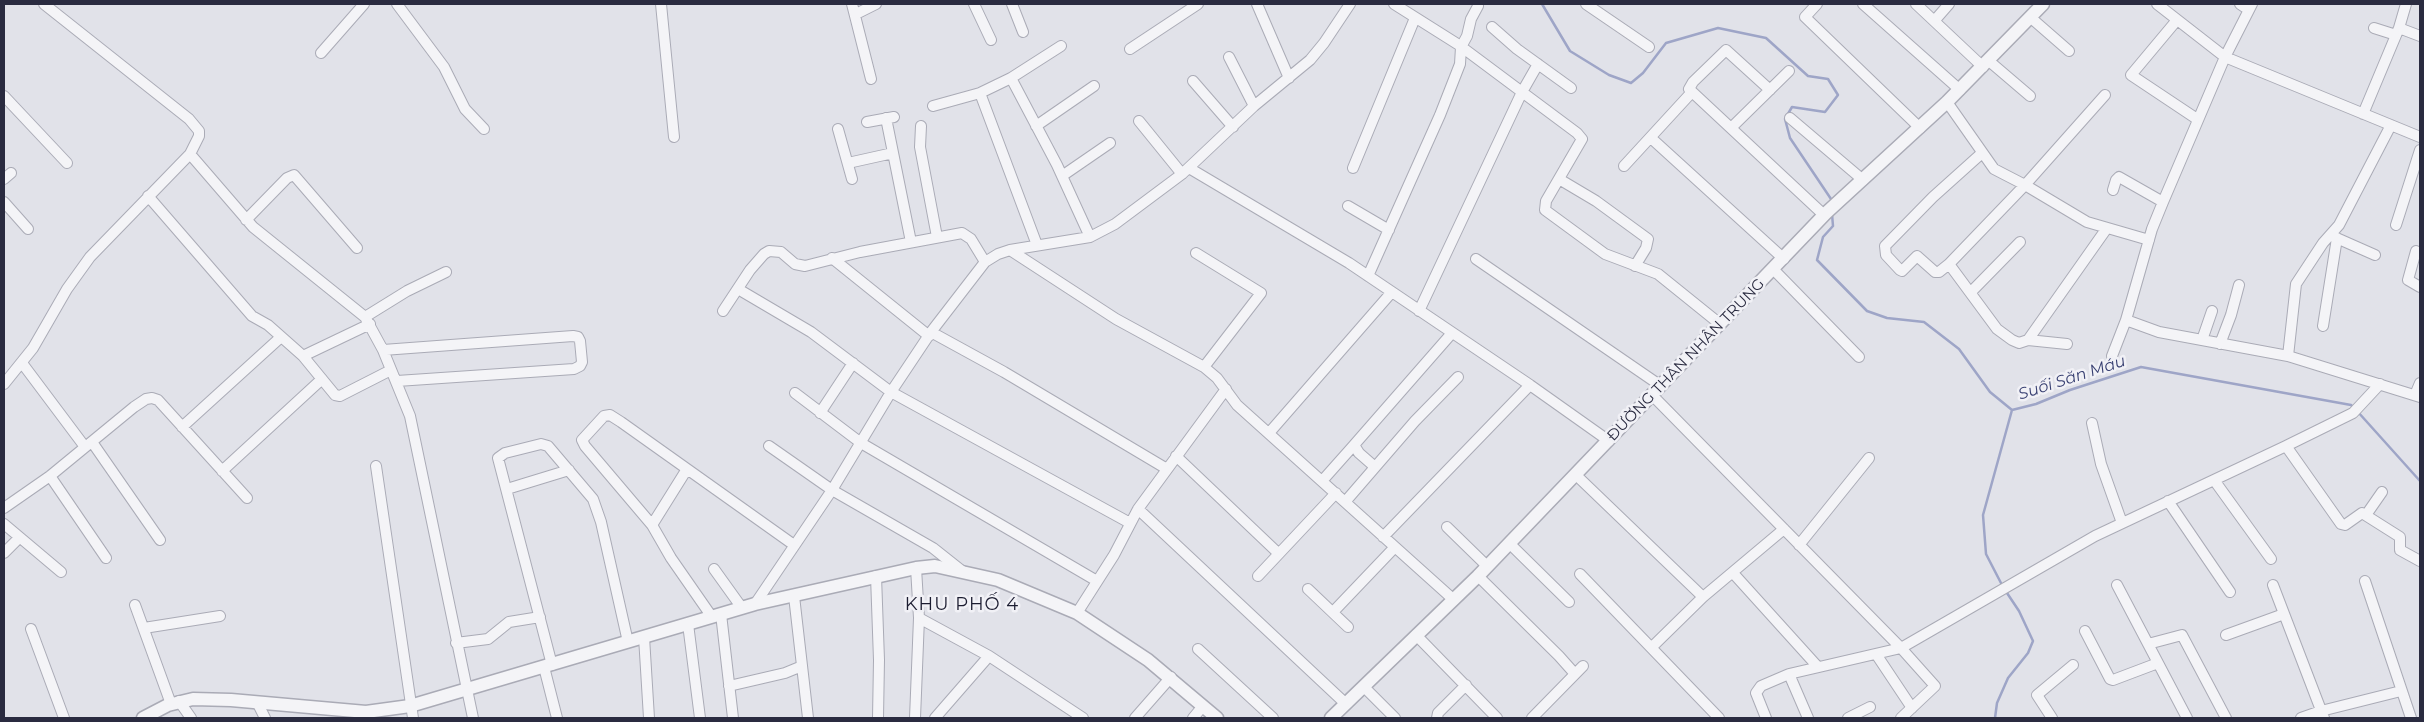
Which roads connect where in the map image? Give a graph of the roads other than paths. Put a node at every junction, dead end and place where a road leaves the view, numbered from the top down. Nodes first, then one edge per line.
1 (44, 4) edge
2 (364, 4) edge
3 (396, 4) edge
4 (660, 4) edge
5 (876, 4) edge
6 (974, 4) edge
7 (1012, 4) edge
8 (1198, 4) edge
9 (1350, 4) edge
10 (1394, 4) edge
11 (1817, 4) edge
12 (1863, 4) edge
13 (1916, 4) edge
14 (1949, 4) edge
15 (2043, 4) edge
16 (2157, 4) edge
17 (2406, 4) edge
18 (1478, 6) edge
19 (1593, 6) edge
20 (2247, 6) edge
21 (1258, 7) edge
22 (854, 9) edge
23 (2030, 17) junction
24 (1416, 18) junction
25 (1935, 20) junction
26 (2177, 20) junction
27 (1492, 28) dead end
28 (2374, 28) dead end
29 (2398, 31) junction
30 (1023, 32) dead end
31 (2420, 36) edge
32 (991, 40) dead end
33 (1060, 46) dead end
34 (1461, 47) junction
35 (1649, 47) dead end
36 (1130, 49) dead end
37 (2069, 51) dead end
38 (322, 53) dead end
39 (2225, 56) junction
40 (1229, 57) dead end
41 (1538, 64) junction
42 (1986, 64) junction
43 (1788, 71) dead end
44 (1011, 78) junction
45 (1289, 78) junction
46 (871, 79) dead end
47 (1193, 81) dead end
48 (1094, 86) dead end
49 (1571, 88) dead end
50 (1770, 90) junction
51 (1960, 90) junction
52 (1522, 92) junction
53 (1692, 92) junction
54 (980, 93) junction
55 (2105, 95) dead end
56 (4, 96) edge
57 (2030, 96) dead end
58 (1948, 102) junction
59 (933, 106) dead end
60 (1254, 106) junction
61 (2363, 114) junction
62 (1790, 118) dead end
63 (2197, 119) junction
64 (1139, 121) dead end
65 (867, 122) dead end
66 (2391, 125) junction
67 (921, 126) dead end
68 (1036, 126) junction
69 (1233, 127) junction
70 (1731, 128) junction
71 (1920, 128) junction
72 (484, 129) dead end
73 (838, 129) dead end
74 (674, 137) dead end
75 (2420, 137) edge
76 (1652, 138) junction
77 (1110, 143) dead end
78 (2420, 150) edge
79 (893, 153) junction
80 (1982, 153) junction
81 (190, 154) junction
82 (67, 163) dead end
83 (848, 163) junction
84 (1624, 166) dead end
85 (1354, 168) dead end
86 (1186, 171) junction
87 (1062, 176) junction
88 (1559, 178) junction
89 (852, 179) dead end
90 (1863, 180) junction
91 (2025, 185) junction
92 (2113, 190) dead end
93 (148, 196) junction
94 (4, 202) edge
95 (2163, 202) junction
96 (1348, 206) dead end
97 (1825, 214) junction
98 (246, 220) junction
99 (2396, 225) dead end
100 (2107, 228) junction
101 (28, 229) dead end
102 (1389, 230) junction
103 (938, 237) junction
104 (1090, 237) junction
105 (2334, 237) junction
106 (2149, 240) junction
107 (911, 242) junction
108 (2020, 242) dead end
109 (1037, 245) junction
110 (358, 248) dead end
111 (1010, 250) junction
112 (2416, 250) dead end
113 (1196, 253) dead end
114 (2375, 255) dead end
115 (832, 258) junction
116 (1476, 258) dead end
117 (1784, 259) junction
118 (984, 262) junction
119 (1949, 264) junction
120 (1635, 266) junction
121 (1773, 269) junction
122 (446, 272) dead end
123 (1368, 276) junction
124 (2239, 285) dead end
125 (2420, 287) edge
126 (738, 289) junction
127 (1971, 292) junction
128 (1391, 293) junction
129 (723, 310) dead end
130 (1419, 311) junction
131 (2212, 311) dead end
132 (2126, 320) junction
133 (367, 321) junction
134 (1720, 324) junction
135 (2323, 326) dead end
136 (1452, 333) junction
137 (930, 334) junction
138 (281, 337) junction
139 (2028, 340) junction
140 (2202, 340) junction
141 (2067, 344) dead end
142 (2220, 344) junction
143 (383, 350) junction
144 (303, 356) junction
145 (2112, 356) dead end
146 (2288, 356) junction
147 (1858, 357) dead end
148 (22, 363) junction
149 (853, 363) junction
150 (1204, 368) junction
151 (391, 370) junction
152 (1458, 377) dead end
153 (322, 379) junction
154 (397, 380) junction
155 (2420, 383) edge
156 (4, 384) edge
157 (2380, 384) junction
158 (1530, 385) junction
159 (1661, 386) junction
160 (1226, 389) junction
161 (892, 392) junction
162 (794, 393) dead end
163 (1652, 395) junction
164 (2418, 396) edge
165 (820, 413) junction
166 (2092, 424) dead end
167 (182, 427) junction
168 (1269, 433) junction
169 (1609, 441) junction
170 (861, 443) junction
171 (89, 444) junction
172 (1354, 445) junction
173 (769, 446) dead end
174 (2286, 446) junction
175 (1176, 456) junction
176 (1869, 458) dead end
177 (376, 466) dead end
178 (1375, 467) junction
179 (687, 469) junction
180 (1167, 469) junction
181 (569, 470) junction
182 (222, 471) junction
183 (1576, 475) junction
184 (50, 476) junction
185 (2214, 480) junction
186 (1322, 481) junction
187 (507, 489) junction
188 (832, 490) junction
189 (2382, 492) dead end
190 (1336, 493) junction
191 (247, 498) dead end
192 (2168, 501) junction
193 (1345, 502) junction
194 (4, 508) edge
195 (1138, 509) junction
196 (2366, 515) junction
197 (1130, 523) junction
198 (2122, 523) junction
199 (4, 524) edge
200 (652, 525) junction
201 (1447, 527) dead end
202 (1784, 529) junction
203 (1383, 537) junction
204 (19, 538) junction
205 (160, 540) dead end
206 (1509, 543) junction
207 (794, 545) junction
208 (1800, 545) junction
209 (1395, 547) junction
210 (1278, 552) junction
211 (4, 553) edge
212 (106, 558) dead end
213 (2271, 559) dead end
214 (2420, 561) edge
215 (1487, 566) junction
216 (916, 568) junction
217 (714, 569) dead end
218 (962, 571) junction
219 (62, 572) dead end
220 (1732, 573) junction
221 (1580, 574) dead end
222 (876, 576) junction
223 (1258, 576) dead end
224 (1478, 576) junction
225 (1097, 581) junction
226 (2365, 581) dead end
227 (2117, 585) dead end
228 (2273, 586) dead end
229 (1308, 589) dead end
230 (2230, 592) dead end
231 (794, 596) junction
232 (1703, 597) junction
233 (1454, 600) junction
234 (1569, 602) dead end
235 (755, 604) junction
236 (135, 605) dead end
237 (742, 608) junction
238 (1333, 612) junction
239 (1077, 613) junction
240 (2284, 614) junction
241 (716, 615) junction
242 (220, 616) dead end
243 (540, 617) junction
244 (919, 618) junction
245 (688, 624) junction
246 (1348, 627) dead end
247 (144, 628) junction
248 (32, 630) dead end
249 (2085, 630) dead end
250 (1416, 635) junction
251 (2226, 635) dead end
252 (644, 637) junction
253 (628, 642) junction
254 (456, 643) junction
255 (2148, 644) junction
256 (1652, 647) junction
257 (1900, 648) junction
258 (1198, 649) dead end
259 (1876, 654) junction
260 (990, 656) junction
261 (2158, 662) junction
262 (2073, 665) dead end
263 (548, 666) junction
264 (802, 666) junction
265 (1583, 666) dead end
266 (1818, 667) junction
267 (1575, 674) junction
268 (1790, 674) junction
269 (1171, 677) junction
270 (1466, 685) junction
271 (729, 686) junction
272 (1364, 686) junction
273 (466, 691) junction
274 (2401, 691) junction
275 (256, 702) junction
276 (175, 703) junction
277 (1346, 704) junction
278 (1203, 706) junction
279 (1870, 707) dead end
280 (1912, 708) junction
281 (412, 712) edge
282 (367, 715) edge
283 (2322, 715) edge
284 (64, 718) edge
285 (143, 718) edge
286 (191, 718) edge
287 (266, 718) edge
288 (473, 718) edge
289 (557, 718) edge
290 (649, 718) edge
291 (700, 718) edge
292 (733, 718) edge
293 (808, 718) edge
294 (878, 718) edge
295 (915, 718) edge
296 (935, 718) edge
297 (1083, 718) edge
298 (1135, 718) edge
299 (1193, 718) edge
300 (1216, 718) edge
301 (1272, 718) edge
302 (1331, 718) edge
303 (1395, 718) edge
304 (1438, 718) edge
305 (1497, 718) edge
306 (1532, 718) edge
307 (1719, 718) edge
308 (1766, 718) edge
309 (1808, 718) edge
310 (1848, 718) edge
311 (1901, 718) edge
312 (2052, 718) edge
313 (2187, 718) edge
314 (2226, 718) edge
315 (2301, 718) edge
316 (2411, 718) edge

1 - 81 street
2 - 38 street
3 - 72 street
4 - 74 street
5 - 22 street
6 - 32 street
7 - 30 street
8 - 36 street
9 - 45 street
10 - 24 street
11 - 71 street
12 - 51 street
13 - 25 street
14 - 25 street
15 - 23 street, ĐƯỜNG THÂN NHÂN TRUNG
16 - 26 street
17 - 29 street
18 - 34 street
19 - 35 street
20 - 39 street
21 - 45 street
22 - 46 street
23 - 37 street
23 - 42 street, ĐƯỜNG THÂN NHÂN TRUNG
24 - 34 street
24 - 85 street
25 - 42 street
26 - 39 street
26 - 63 street
27 - 41 street
28 - 29 street
29 - 31 street
29 - 61 street
33 - 44 street
34 - 52 street
34 - 102 street
39 - 61 street
39 - 63 street
40 - 60 street
41 - 49 street
41 - 52 street
42 - 51 street, ĐƯỜNG THÂN NHÂN TRUNG
42 - 57 street
43 - 50 street
44 - 54 street
44 - 68 street
45 - 60 street
47 - 69 street
48 - 68 street
50 - 53 street
50 - 70 street
51 - 58 street, ĐƯỜNG THÂN NHÂN TRUNG
52 - 88 street
52 - 130 street
53 - 70 street
53 - 76 street
54 - 59 street
54 - 109 street
55 - 91 street
56 - 82 street
58 - 71 street, ĐƯỜNG THÂN NHÂN TRUNG
58 - 80 street
60 - 69 street
61 - 66 street
62 - 90 street
63 - 95 street
64 - 86 street
65 - 79 street
66 - 75 street
66 - 105 street
67 - 103 street
68 - 87 street
69 - 86 street
70 - 97 street
71 - 90 street, ĐƯỜNG THÂN NHÂN TRUNG
73 - 83 street
76 - 84 street
76 - 117 street
77 - 87 street
78 - 99 street
79 - 83 street
79 - 107 street
80 - 91 street
80 - 119 street
81 - 93 street
81 - 98 street
83 - 89 street
86 - 104 street
86 - 123 street
87 - 104 street
88 - 120 street
88 - 120 street
90 - 97 street, ĐƯỜNG THÂN NHÂN TRUNG
91 - 100 street
91 - 119 street
92 - 95 street
93 - 138 street
93 - 148 street
94 - 101 street
95 - 106 street
96 - 102 street
97 - 117 street, ĐƯỜNG THÂN NHÂN TRUNG
98 - 110 street
98 - 133 street
100 - 106 street
100 - 139 street
102 - 123 street
103 - 107 street
103 - 118 street
104 - 109 street
105 - 114 street
105 - 135 street
105 - 146 street
106 - 132 street
107 - 115 street
108 - 127 street
109 - 111 street
111 - 118 street
111 - 150 street
112 - 125 street
113 - 150 street
115 - 126 street
115 - 137 street
116 - 159 street
117 - 121 street, ĐƯỜNG THÂN NHÂN TRUNG
118 - 137 street
119 - 127 street
120 - 134 street
121 - 134 street, ĐƯỜNG THÂN NHÂN TRUNG
121 - 147 street
122 - 133 street
123 - 128 street
124 - 142 street
126 - 129 street
126 - 149 street
127 - 139 street
128 - 130 street
128 - 168 street
130 - 136 street
131 - 140 street
132 - 140 street
132 - 145 street
133 - 143 street
133 - 144 street
134 - 159 street, ĐƯỜNG THÂN NHÂN TRUNG
136 - 158 street
136 - 172 street
137 - 161 street
137 - 180 street
138 - 144 street
138 - 167 street
139 - 141 street
140 - 142 street
142 - 146 street
143 - 151 street
143 - 154 street
144 - 153 street
146 - 157 street
148 - 156 street
148 - 171 street
149 - 161 street
149 - 165 street
150 - 160 street
151 - 153 street
151 - 154 street
152 - 178 street
153 - 182 street
154 - 254 street
155 - 164 street
157 - 164 street
157 - 174 street
158 - 169 street
158 - 203 street
159 - 163 street, ĐƯỜNG THÂN NHÂN TRUNG
160 - 168 street
160 - 175 street
161 - 170 street
161 - 197 street
162 - 165 street
163 - 169 street, ĐƯỜNG THÂN NHÂN TRUNG
163 - 202 street
165 - 170 street
166 - 198 street
167 - 171 street
167 - 182 street
168 - 186 street
169 - 183 street, ĐƯỜNG THÂN NHÂN TRUNG
170 - 188 street
170 - 225 street
171 - 184 street
171 - 205 street
172 - 178 street
172 - 186 street
173 - 188 street
174 - 185 street
174 - 196 street
175 - 180 street
175 - 210 street
176 - 208 street
177 - 281 street
178 - 193 street
179 - 200 street
179 - 200 street
179 - 207 street
180 - 195 street
181 - 187 street
181 - 187 street
181 - 253 street
182 - 191 street
183 - 206 street, ĐƯỜNG THÂN NHÂN TRUNG
183 - 232 street
184 - 194 street
184 - 212 street
185 - 192 street
185 - 213 street
186 - 190 street
187 - 243 street
188 - 207 street
188 - 218 street
189 - 196 street
190 - 193 street
190 - 210 street
192 - 198 street
192 - 230 street
193 - 203 street
195 - 197 street
195 - 277 street
196 - 214 street
197 - 225 street
198 - 257 street
199 - 204 street
200 - 241 street
201 - 215 street
202 - 208 street
202 - 220 street
203 - 209 street
204 - 211 street
204 - 219 street
206 - 215 street, ĐƯỜNG THÂN NHÂN TRUNG
206 - 234 street
207 - 235 street
208 - 257 street
209 - 233 street
209 - 238 street
210 - 223 street
215 - 224 street, ĐƯỜNG THÂN NHÂN TRUNG
216 - 218 street
216 - 222 street
216 - 244 street
217 - 237 street
218 - 239 street
220 - 232 street
220 - 266 street
221 - 256 street
222 - 231 street
222 - 294 street
224 - 233 street, ĐƯỜNG THÂN NHÂN TRUNG
224 - 267 street
225 - 239 street
226 - 274 street
227 - 255 street
228 - 240 street
229 - 238 street
231 - 235 street
231 - 264 street
232 - 256 street
233 - 250 street, ĐƯỜNG THÂN NHÂN TRUNG
235 - 237 street
236 - 247 street
237 - 241 street
238 - 246 street
239 - 269 street
240 - 251 street
240 - 283 street
241 - 245 street
241 - 271 street
242 - 247 street
243 - 254 street
243 - 263 street
244 - 260 street
244 - 295 street
245 - 252 street
245 - 291 street
247 - 276 street
248 - 284 street
249 - 261 street
250 - 270 street
250 - 272 street, ĐƯỜNG THÂN NHÂN TRUNG
252 - 253 street
252 - 290 street
253 - 263 street
254 - 273 street
255 - 261 street
255 - 314 street
256 - 307 street
257 - 259 street
257 - 280 street
258 - 301 street
259 - 266 street
259 - 280 street
260 - 296 street
260 - 297 street
261 - 313 street
262 - 312 street
263 - 273 street
263 - 289 street
264 - 271 street
264 - 293 street
265 - 267 street
266 - 268 street
267 - 306 street
268 - 308 street
268 - 309 street
269 - 278 street
269 - 298 street
270 - 304 street
270 - 305 street
271 - 292 street
272 - 277 street, ĐƯỜNG THÂN NHÂN TRUNG
272 - 303 street
273 - 281 street
273 - 288 street
274 - 283 street
274 - 316 street
275 - 276 street
275 - 282 street
275 - 287 street
276 - 285 street
276 - 286 street
277 - 302 street, ĐƯỜNG THÂN NHÂN TRUNG
278 - 299 street
278 - 300 street
279 - 310 street
280 - 311 street
281 - 282 street
283 - 315 street

